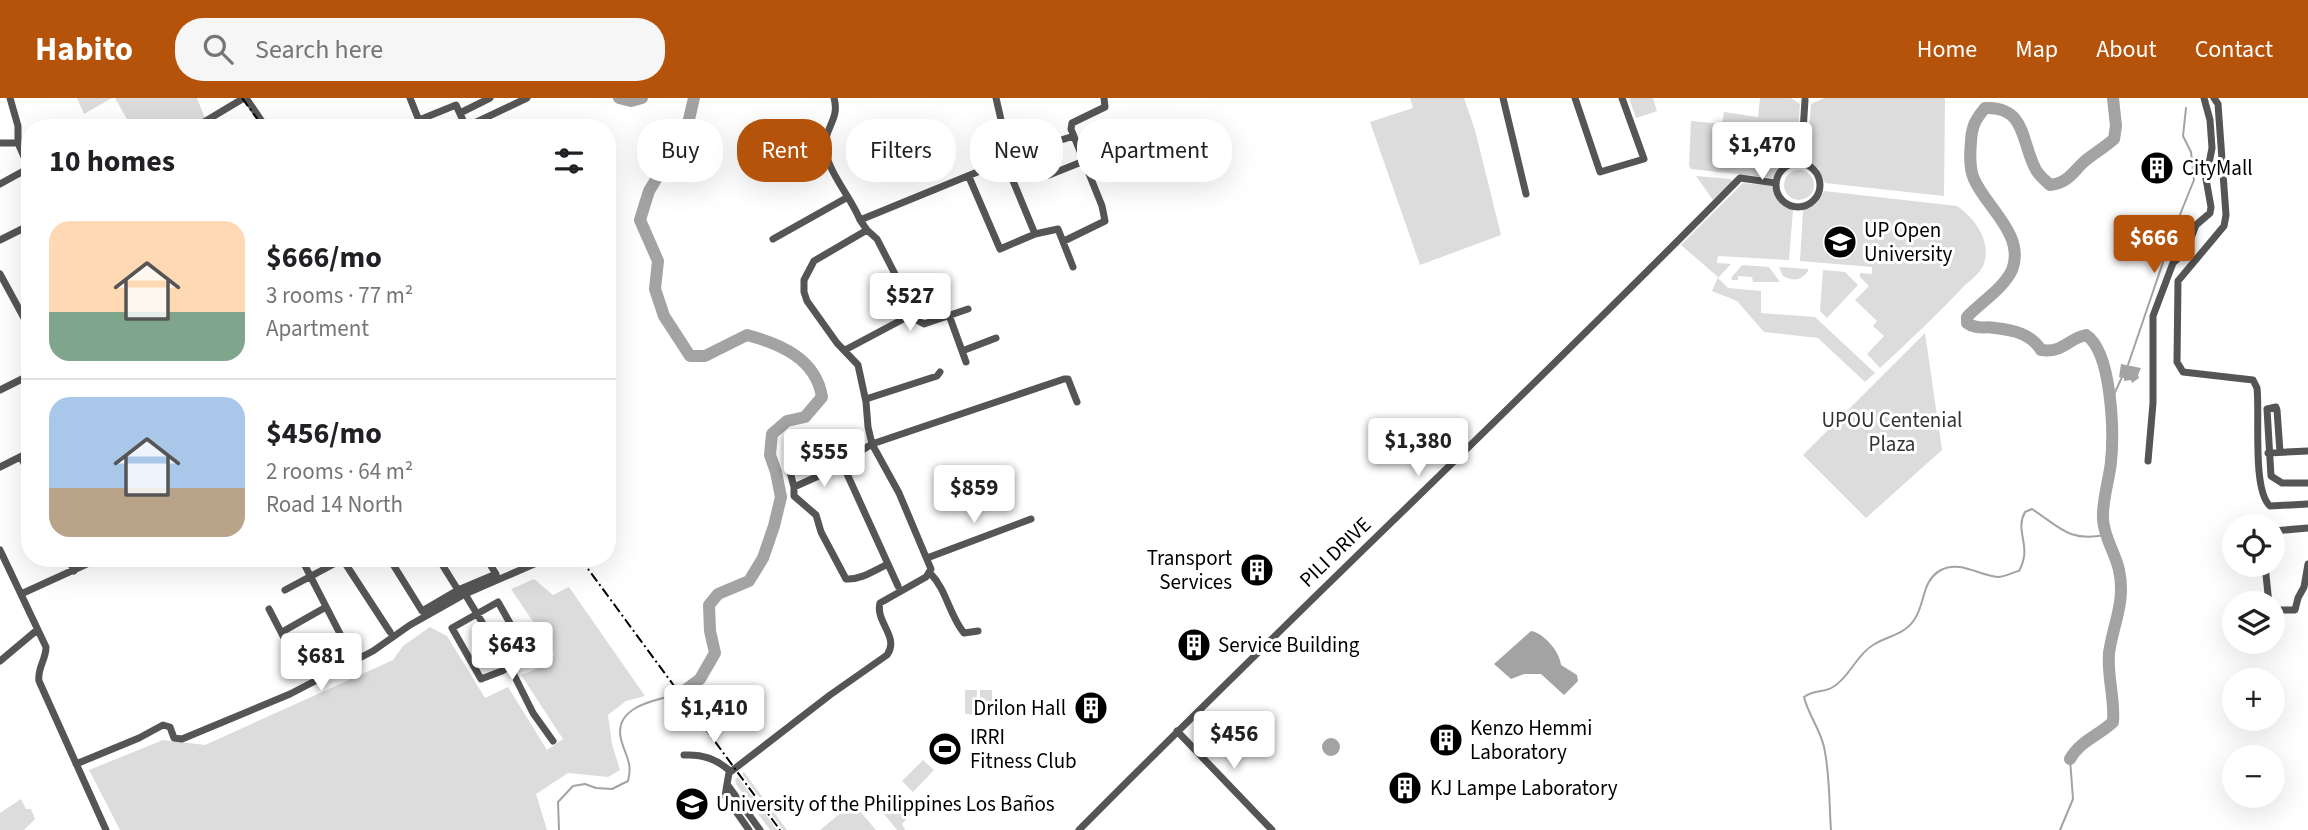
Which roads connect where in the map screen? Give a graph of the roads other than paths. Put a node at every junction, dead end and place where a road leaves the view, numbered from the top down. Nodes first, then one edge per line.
1 (10, 98) edge
2 (245, 98) edge
3 (410, 98) edge
4 (490, 98) edge
5 (527, 98) edge
6 (834, 98) edge
7 (996, 98) edge
8 (1104, 98) edge
9 (1503, 98) edge
10 (1575, 98) edge
11 (1622, 98) edge
12 (2204, 98) edge
13 (2214, 98) edge
14 (1806, 99) edge
15 (460, 113) junction
16 (209, 119) edge
17 (260, 119) edge
18 (419, 119) edge
19 (430, 119) edge
20 (463, 119) edge
21 (483, 119) edge
22 (1001, 119) edge
23 (1074, 136) junction
24 (1063, 139) edge
25 (0, 143) edge
26 (18, 144) junction
27 (1077, 144) edge
28 (21, 150) edge
29 (1801, 163) junction
30 (21, 173) edge
31 (969, 177) junction
32 (1092, 182) edge
33 (1776, 183) junction
34 (0, 184) edge
35 (1526, 194) dead end
36 (848, 197) junction
37 (860, 220) junction
38 (21, 230) edge
39 (867, 230) junction
40 (1035, 234) junction
41 (774, 239) dead end
42 (0, 240) edge
43 (1065, 241) junction
44 (1073, 267) dead end
45 (0, 274) edge
46 (901, 278) dead end
47 (968, 309) dead end
48 (21, 312) edge
49 (949, 315) junction
50 (996, 338) dead end
51 (845, 350) junction
52 (962, 351) junction
53 (966, 362) dead end
54 (940, 372) dead end
55 (21, 380) edge
56 (0, 390) edge
57 (866, 399) junction
58 (1077, 402) dead end
59 (872, 444) junction
60 (2308, 451) edge
61 (2280, 452) junction
62 (2268, 453) junction
63 (21, 457) edge
64 (2148, 461) dead end
65 (843, 465) junction
66 (0, 467) edge
67 (789, 468) dead end
68 (2308, 483) edge
69 (794, 487) junction
70 (2308, 505) edge
71 (1031, 519) dead end
72 (2308, 528) edge
73 (2285, 530) edge
74 (0, 550) edge
75 (927, 558) junction
76 (3, 563) edge
77 (888, 564) junction
78 (2308, 564) edge
79 (72, 567) edge
80 (82, 567) edge
81 (306, 567) edge
82 (329, 567) edge
83 (349, 567) edge
84 (395, 567) edge
85 (444, 567) edge
86 (492, 567) edge
87 (525, 567) edge
88 (74, 571) junction
89 (930, 573) junction
90 (311, 577) junction
91 (898, 586) dead end
92 (285, 590) dead end
93 (461, 592) junction
94 (21, 594) junction
95 (326, 607) junction
96 (270, 609) dead end
97 (2285, 610) edge
98 (476, 615) junction
99 (37, 630) junction
100 (978, 631) dead end
101 (282, 632) junction
102 (390, 632) dead end
103 (343, 641) junction
104 (351, 655) dead end
105 (0, 661) edge
106 (508, 668) junction
107 (1177, 731) junction
108 (553, 741) dead end
109 (684, 755) dead end
110 (76, 764) junction
111 (730, 771) junction
112 (727, 784) junction
113 (106, 830) edge
114 (749, 830) edge
115 (760, 830) edge
116 (1079, 830) edge
117 (1272, 830) edge

1 - 26 street
2 - 16 street
2 - 17 street
3 - 18 street
4 - 15 street
5 - 21 street
6 - 36 street
7 - 22 street
8 - 23 street
9 - 35 street
10 - 11 street
12 - 64 street
13 - 70 street
14 - 29 street
15 - 19 street
15 - 20 street
23 - 24 street
23 - 27 street
25 - 26 street
26 - 28 street
29 - 33 street
29 - 33 street
30 - 34 street
31 - 37 street
31 - 40 street
31 - 40 street
32 - 43 street
33 - 107 street, PILI DRIVE
36 - 37 street
36 - 41 street
37 - 39 street
38 - 42 street
39 - 46 street
39 - 51 street
40 - 43 street
43 - 44 street
45 - 48 street
47 - 49 street
49 - 51 street
49 - 52 street
50 - 52 street
51 - 57 street
52 - 53 street
54 - 57 street
55 - 56 street
57 - 59 street
58 - 59 street
59 - 65 street
59 - 75 street
60 - 61 street
61 - 62 street
61 - 62 street
62 - 68 street
63 - 66 street
65 - 69 street
65 - 77 street
67 - 69 street
69 - 77 street
71 - 75 street
72 - 73 street
74 - 76 street
75 - 89 street
76 - 94 street
77 - 91 street
78 - 97 street
79 - 88 street
80 - 88 street
81 - 90 street
82 - 90 street
83 - 102 street
84 - 93 street
85 - 93 street
86 - 93 street
87 - 93 street
88 - 94 street
89 - 100 street
89 - 111 street
90 - 92 street
90 - 95 street
93 - 98 street
93 - 110 street
94 - 99 street
95 - 101 street
95 - 103 street
96 - 101 street
98 - 106 street
98 - 106 street
98 - 106 street
99 - 105 street
99 - 110 street
101 - 103 street
103 - 104 street
106 - 108 street
107 - 116 street, PILI DRIVE
107 - 117 street
109 - 111 street
110 - 113 street
111 - 112 street
112 - 114 street
112 - 115 street

